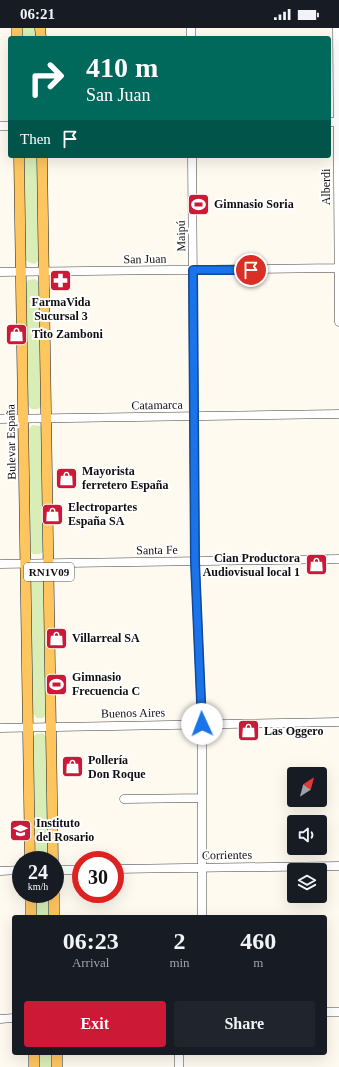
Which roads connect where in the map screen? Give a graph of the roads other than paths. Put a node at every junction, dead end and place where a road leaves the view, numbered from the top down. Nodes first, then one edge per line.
1 (337, 28) edge
2 (335, 122) edge
3 (19, 158) edge
4 (42, 158) edge
5 (192, 158) edge
6 (339, 268) edge
7 (193, 270) junction
8 (0, 272) edge
9 (22, 272) junction
10 (44, 272) junction
11 (339, 322) edge
12 (339, 414) edge
13 (195, 416) junction
14 (24, 418) junction
15 (46, 418) junction
16 (0, 419) edge
17 (339, 560) edge
18 (195, 562) junction
19 (25, 563) junction
20 (0, 564) edge
21 (49, 564) junction
22 (339, 722) edge
23 (202, 724) junction
24 (28, 727) junction
25 (51, 727) junction
26 (0, 728) edge
27 (202, 798) junction
28 (124, 799) dead end
29 (30, 851) edge
30 (53, 851) edge
31 (339, 866) edge
32 (202, 868) junction
33 (124, 869) edge
34 (12, 870) edge
35 (0, 871) edge
36 (31, 903) edge
37 (54, 903) edge
38 (32, 915) edge
39 (54, 915) edge
40 (202, 915) edge
41 (327, 1012) edge
42 (339, 1012) edge
43 (0, 1018) edge
44 (12, 1018) edge
45 (34, 1055) edge
46 (57, 1055) edge
47 (179, 1055) edge
48 (34, 1067) edge
49 (57, 1067) edge
50 (179, 1067) edge

1 - 2 street, Alberdi
2 - 6 street, Alberdi
3 - 9 main road, Bulevar España / RN1V09
4 - 10 main road, RN1V09
5 - 7 street, Maipú
6 - 7 street, San Juan
6 - 11 street, Alberdi
7 - 10 street, San Juan
7 - 13 street, Maipú
8 - 9 street, San Juan
9 - 10 street, San Juan
9 - 14 main road, Bulevar España / RN1V09
10 - 15 main road, RN1V09
12 - 13 street, Catamarca
13 - 15 street, Catamarca
13 - 18 street, Maipú
14 - 15 street, Catamarca
14 - 16 street, Catamarca
14 - 19 main road, Bulevar España / RN1V09
15 - 21 main road, RN1V09
17 - 18 street, Santa Fe
18 - 21 street, Santa Fe
18 - 23 street, Maipú
19 - 20 street, Santa Fe
19 - 21 street, Santa Fe
19 - 24 main road, Bulevar España / RN1V09
21 - 25 main road, RN1V09
22 - 23 street, Buenos Aires
23 - 25 street, Buenos Aires
23 - 27 street, Maipú
24 - 25 street, Buenos Aires
24 - 26 street, Buenos Aires
24 - 29 main road, RN1V09
25 - 30 main road, RN1V09
27 - 28 street
27 - 32 street, Maipú
31 - 32 street, Corrientes
32 - 33 street, Corrientes
32 - 40 street, Maipú
34 - 35 street
36 - 38 main road
37 - 39 main road
41 - 42 street
43 - 44 street
45 - 48 main road
46 - 49 main road
47 - 50 street

